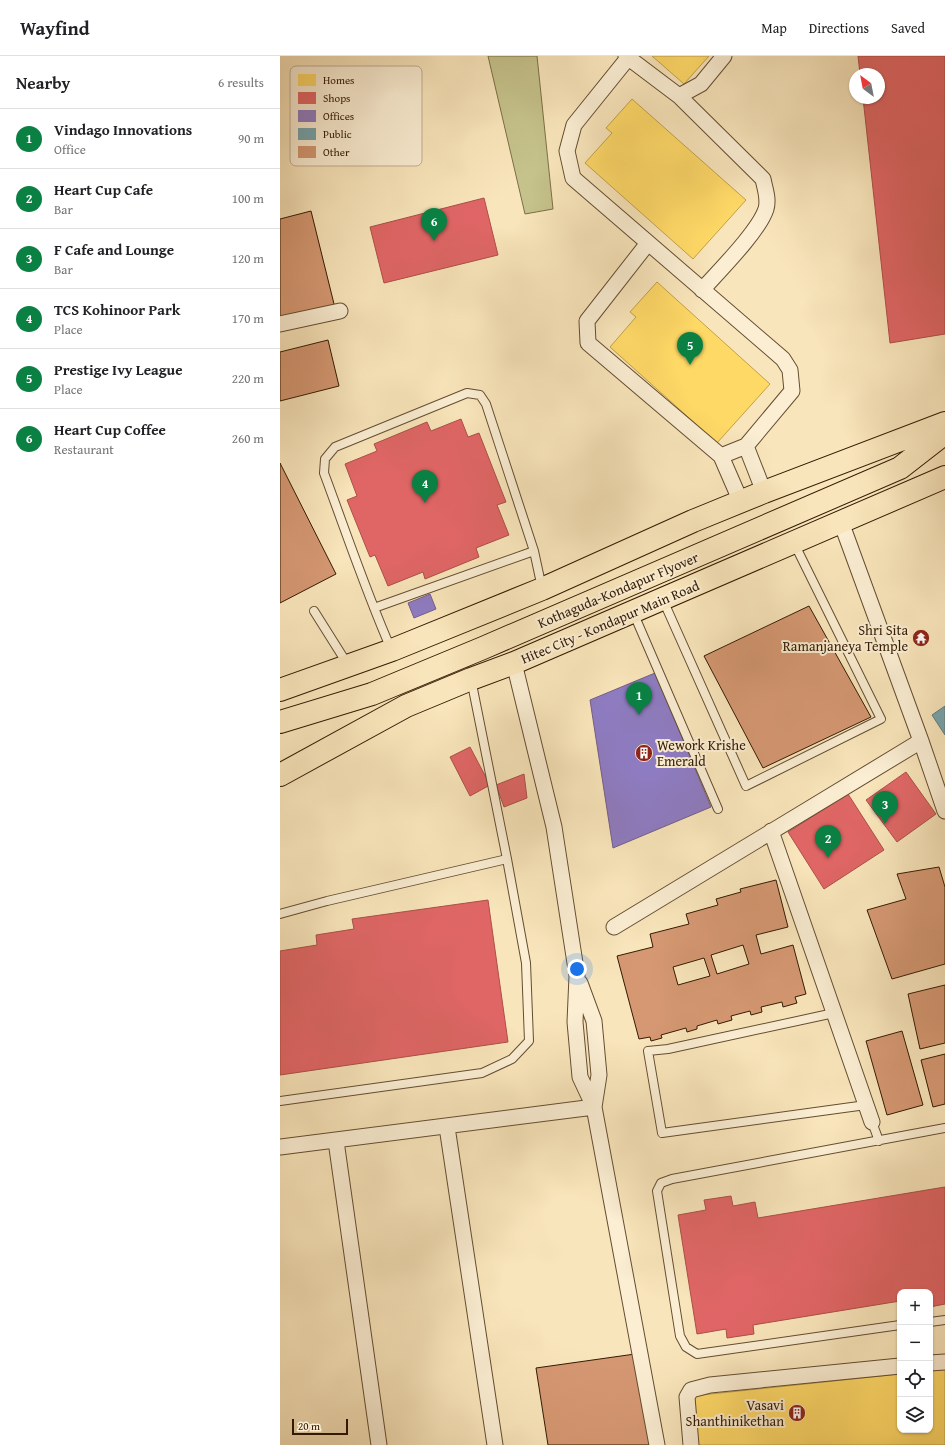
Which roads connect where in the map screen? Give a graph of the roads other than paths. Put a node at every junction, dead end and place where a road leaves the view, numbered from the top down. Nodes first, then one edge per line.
1 (724, 56) edge
2 (627, 57) edge
3 (679, 96) junction
4 (648, 243) junction
5 (702, 290) junction
6 (340, 311) dead end
7 (280, 324) edge
8 (945, 422) edge
9 (945, 433) edge
10 (746, 446) junction
11 (721, 456) junction
12 (945, 477) edge
13 (761, 485) junction
14 (738, 495) junction
15 (841, 522) junction
16 (794, 543) junction
17 (534, 551) junction
18 (542, 589) junction
19 (663, 599) junction
20 (374, 608) junction
21 (314, 611) dead end
22 (633, 612) junction
23 (392, 650) junction
24 (514, 663) junction
25 (349, 665) junction
26 (470, 679) junction
27 (280, 690) edge
28 (280, 722) edge
29 (921, 740) junction
30 (280, 775) edge
31 (718, 809) dead end
32 (945, 811) edge
33 (770, 831) junction
34 (507, 859) junction
35 (280, 914) edge
36 (614, 928) dead end
37 (834, 1013) junction
38 (280, 1100) edge
39 (866, 1105) junction
40 (594, 1107) junction
41 (872, 1122) joint
42 (447, 1127) junction
43 (945, 1128) edge
44 (336, 1141) junction
45 (879, 1141) junction
46 (280, 1147) edge
47 (945, 1320) edge
48 (933, 1322) edge
49 (897, 1325) edge
50 (945, 1362) edge
51 (933, 1363) edge
52 (897, 1366) edge
53 (379, 1445) edge
54 (495, 1445) edge
55 (657, 1445) edge
56 (691, 1445) edge

1 - 3 street
2 - 3 street
2 - 4 street
3 - 5 street
4 - 5 street
4 - 11 street
5 - 10 street
6 - 7 street
8 - 13 main road
9 - 28 main road, Kothaguda-Kondapur Flyover
10 - 11 street
10 - 13 street
11 - 14 street
12 - 15 main road, Hitec City - Kondapur Main Road
13 - 14 main road
14 - 18 main road
15 - 16 main road, Hitec City - Kondapur Main Road
15 - 29 street
16 - 19 main road, Hitec City - Kondapur Main Road
16 - 19 lane
17 - 18 lane
17 - 20 lane
17 - 20 lane
18 - 23 main road
19 - 22 main road, Hitec City - Kondapur Main Road
20 - 23 lane
21 - 25 lane
22 - 24 main road, Hitec City - Kondapur Main Road
22 - 31 lane
23 - 25 main road
24 - 26 main road, Hitec City - Kondapur Main Road
24 - 40 street
25 - 27 main road
26 - 30 main road, Hitec City - Kondapur Main Road
26 - 34 lane
29 - 32 street
29 - 33 street
33 - 36 street
33 - 37 street
34 - 35 lane
34 - 38 lane
37 - 39 street
37 - 39 lane
39 - 41 street
40 - 42 street
40 - 55 street
41 - 45 lane
42 - 44 street
42 - 54 street
43 - 45 lane
44 - 46 street
44 - 53 street
45 - 49 lane
47 - 48 lane
50 - 51 street
52 - 56 street

